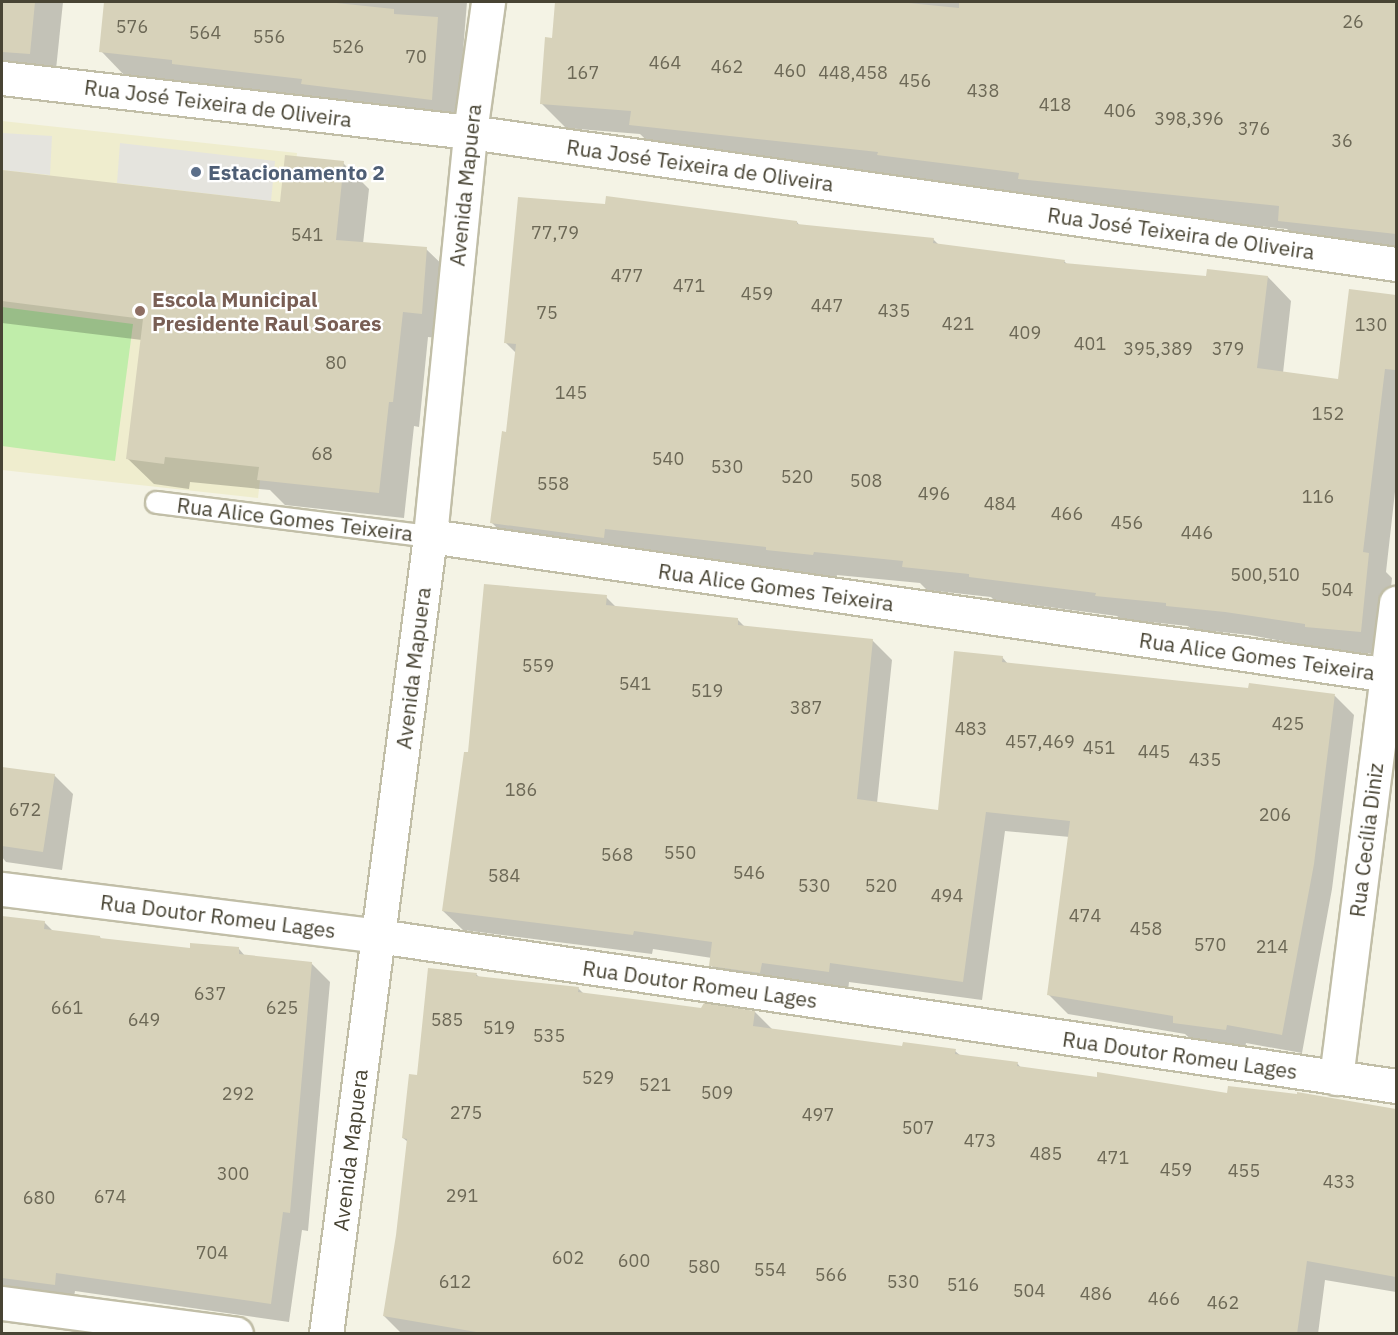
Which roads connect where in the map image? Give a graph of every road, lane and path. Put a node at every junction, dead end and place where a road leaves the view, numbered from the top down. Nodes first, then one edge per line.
1 (488, 2) edge
2 (2, 78) edge
3 (470, 132) junction
4 (1396, 264) edge
5 (156, 502) dead end
6 (430, 536) junction
7 (1396, 603) edge
8 (1392, 676) edge
9 (2, 889) edge
10 (378, 936) junction
11 (1336, 1078) junction
12 (1396, 1086) edge
13 (2, 1303) edge
14 (236, 1334) edge
15 (326, 1334) edge

1 - 3 street, Avenida Mapuera
2 - 3 street, Rua José Teixeira de Oliveira
3 - 4 street, Rua José Teixeira de Oliveira
3 - 6 street, Avenida Mapuera
5 - 6 lane, Rua Alice Gomes Teixeira
6 - 8 street, Rua Alice Gomes Teixeira
6 - 10 street, Avenida Mapuera
7 - 8 street, Rua Cecília Diniz
8 - 11 street, Rua Cecília Diniz
9 - 10 street, Rua Doutor Romeu Lages
10 - 11 street, Rua Doutor Romeu Lages
10 - 15 street, Avenida Mapuera
11 - 12 street, Rua Doutor Romeu Lages
13 - 14 street

